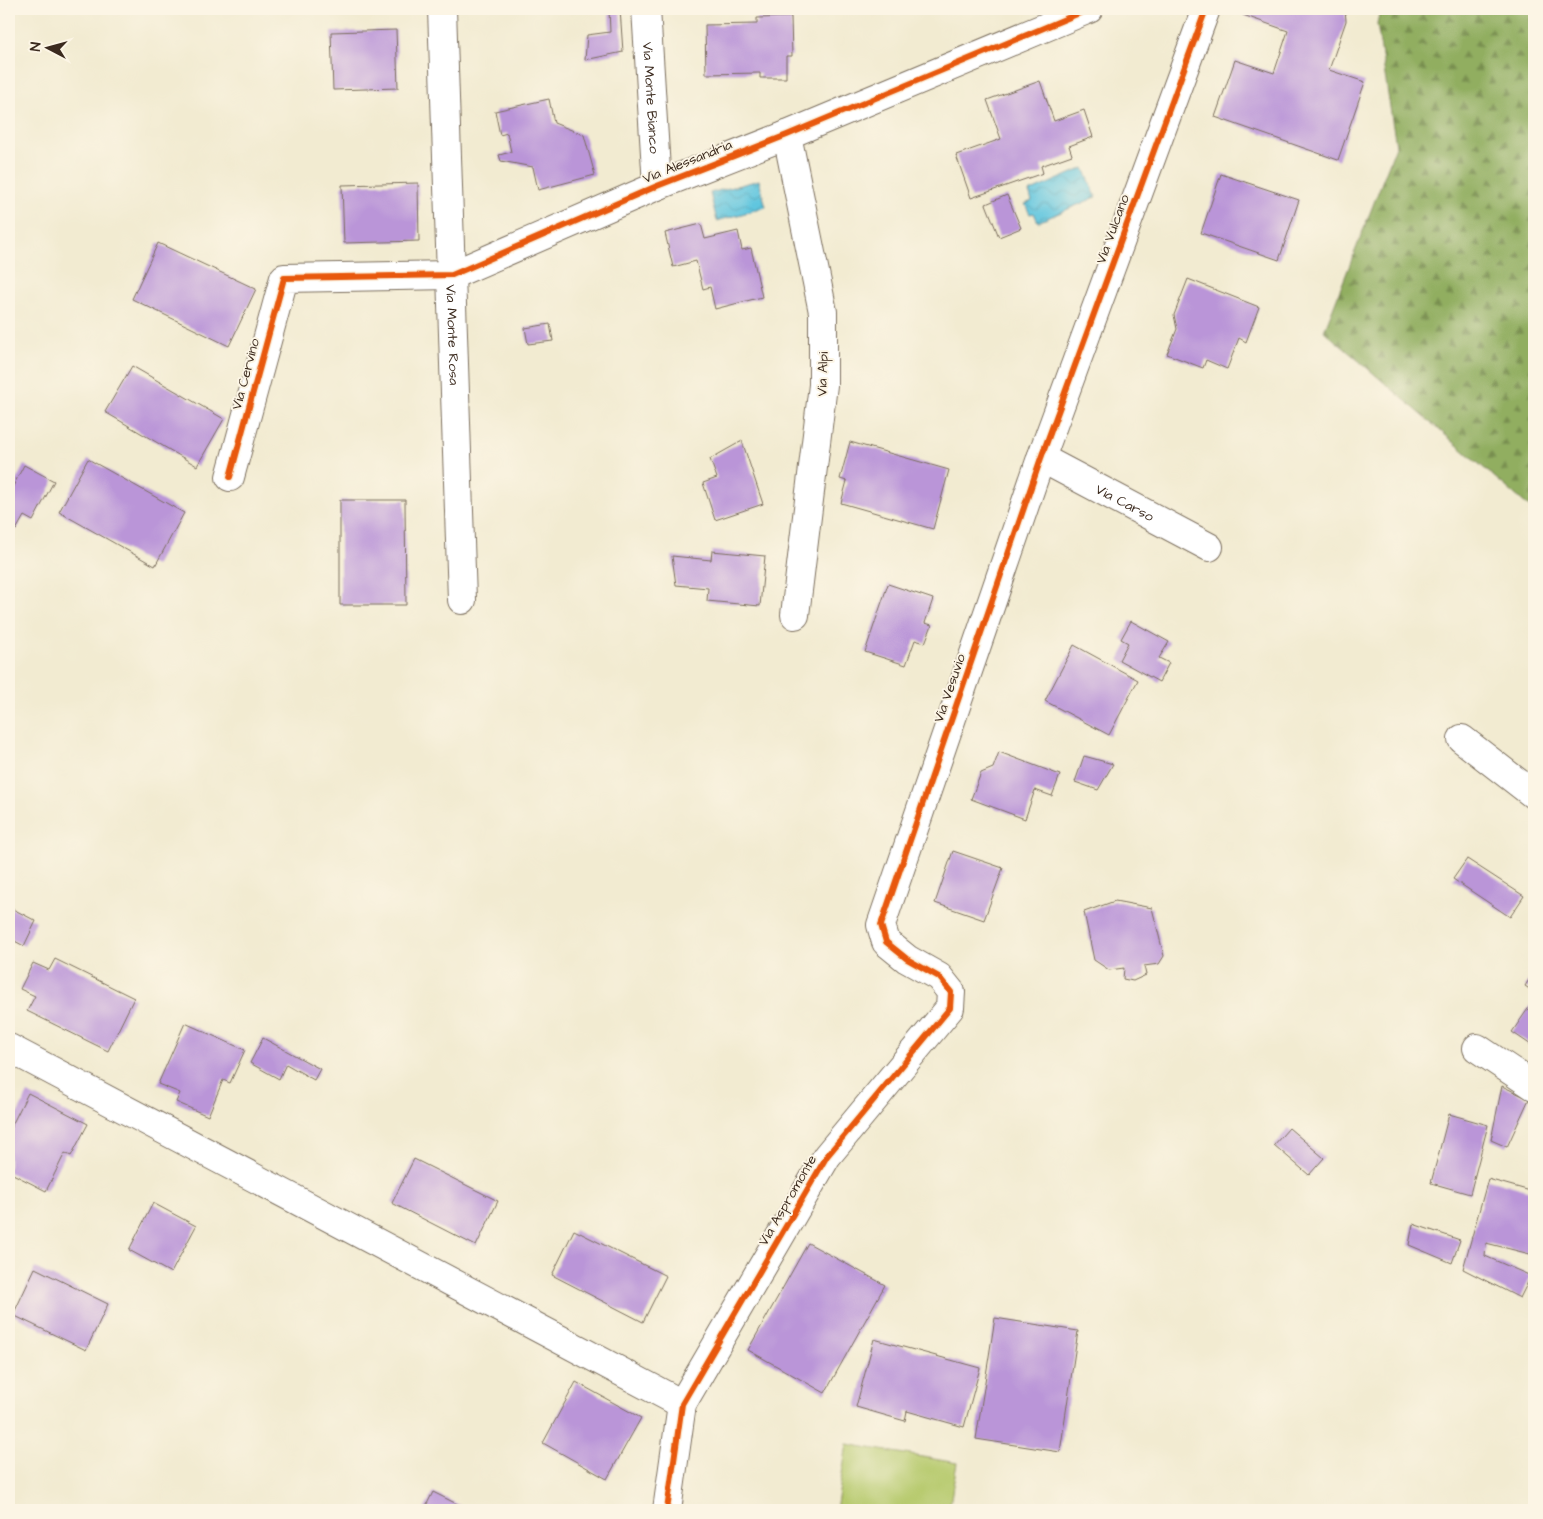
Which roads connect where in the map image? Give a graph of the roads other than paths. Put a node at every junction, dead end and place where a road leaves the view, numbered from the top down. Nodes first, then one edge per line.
1 (442, 9) edge
2 (646, 9) edge
3 (1088, 9) edge
4 (1206, 9) edge
5 (788, 134) junction
6 (657, 186) junction
7 (452, 275) junction
8 (284, 278) joint
9 (1041, 458) junction
10 (230, 477) dead end
11 (1209, 547) dead end
12 (462, 600) dead end
13 (795, 615) dead end
14 (1462, 739) dead end
15 (1534, 794) edge
16 (881, 925) joint
17 (9, 1048) edge
18 (1477, 1048) dead end
19 (1534, 1086) edge
20 (682, 1404) junction
21 (667, 1510) edge

1 - 7 street, Via Monte Rosa
2 - 6 street, Via Monte Bianco
3 - 5 street, Via Alessandria
4 - 9 street, Via Vulcano
5 - 6 street, Via Alessandria
5 - 13 street, Via Alpi
6 - 7 street, Via Alessandria
7 - 8 street, Via Alessandria
7 - 12 street, Via Monte Rosa
8 - 10 street, Via Cervino
9 - 11 street, Via Carso
9 - 16 street, Via Vesuvio
14 - 15 street
16 - 20 street, Via Aspromonte
17 - 20 street
18 - 19 street
20 - 21 street, Via Aspromonte

